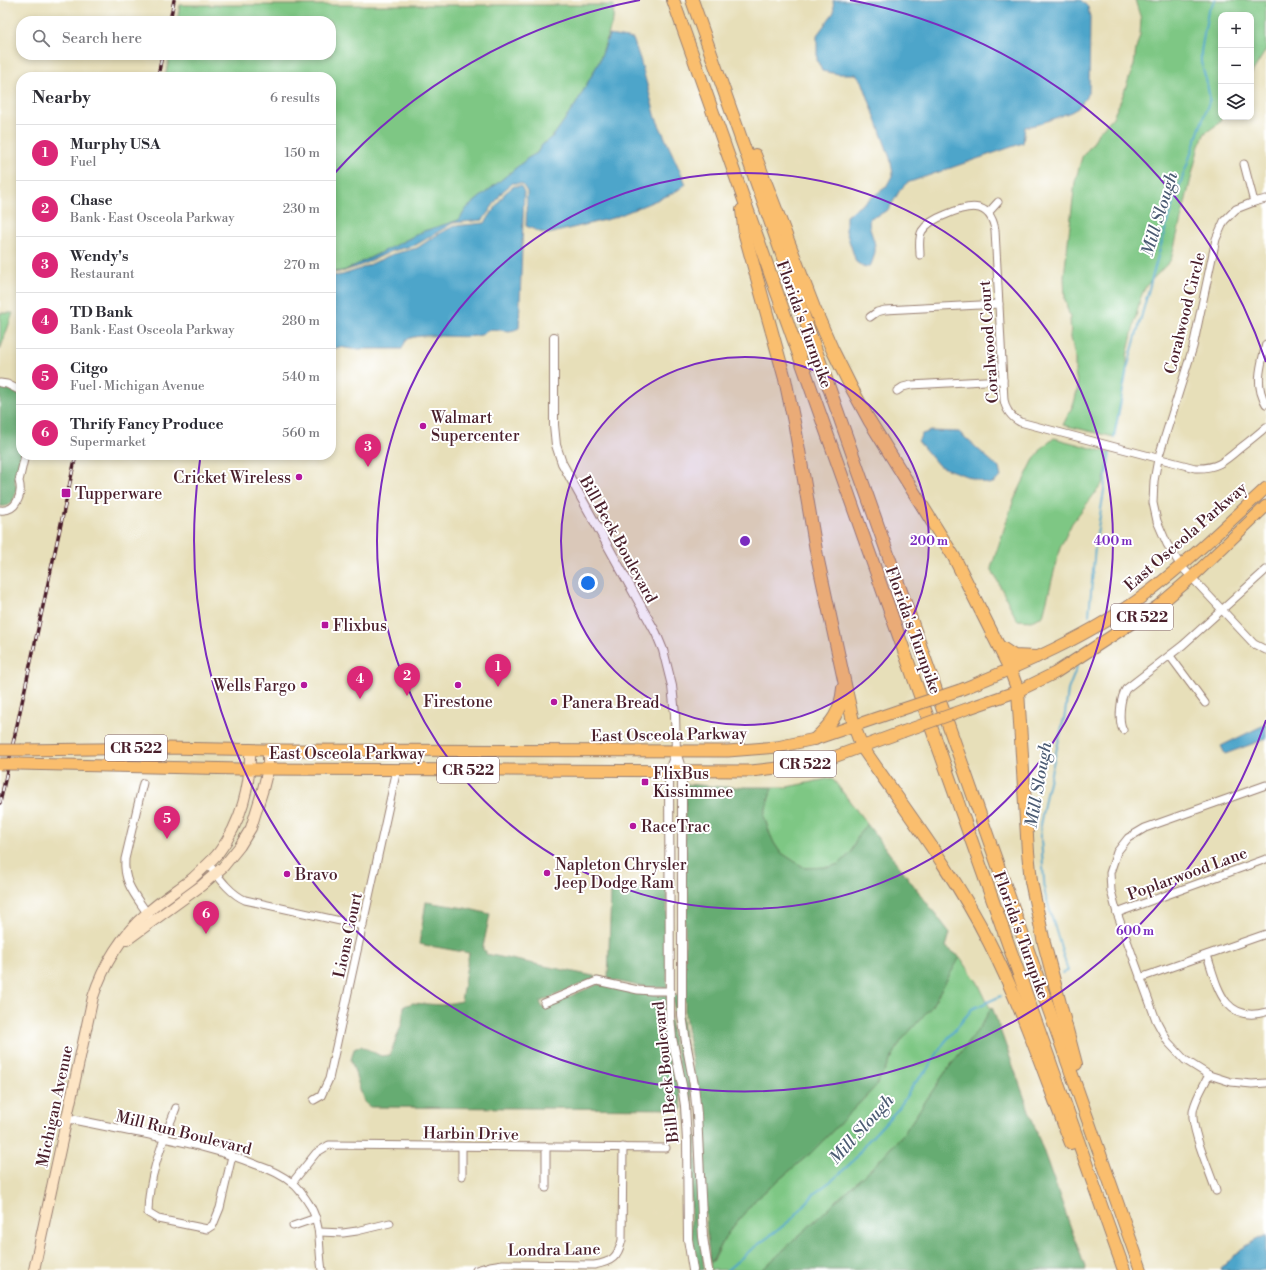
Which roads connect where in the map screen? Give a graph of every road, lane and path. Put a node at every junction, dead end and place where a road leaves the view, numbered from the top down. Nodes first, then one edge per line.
1 (673, 0) edge
2 (694, 4) edge
3 (1244, 164) dead end
4 (739, 187) junction
5 (1266, 199) edge
6 (998, 202) dead end
7 (1254, 202) junction
8 (988, 213) junction
9 (920, 255) dead end
10 (999, 304) junction
11 (870, 316) dead end
12 (554, 337) dead end
13 (1266, 344) edge
14 (1003, 380) junction
15 (0, 383) edge
16 (16, 388) edge
17 (897, 391) dead end
18 (1266, 404) edge
19 (1266, 427) edge
20 (1158, 459) junction
21 (24, 460) edge
22 (1266, 488) edge
23 (1266, 506) edge
24 (0, 510) edge
25 (1181, 566) junction
26 (1266, 570) edge
27 (1192, 577) junction
28 (1223, 610) junction
29 (997, 644) junction
30 (1266, 650) edge
31 (1170, 656) junction
32 (1036, 657) junction
33 (1010, 670) junction
34 (844, 679) junction
35 (1018, 691) junction
36 (1204, 703) dead end
37 (854, 726) junction
38 (1123, 730) dead end
39 (815, 739) junction
40 (862, 747) junction
41 (250, 749) junction
42 (0, 750) edge
43 (268, 750) junction
44 (676, 752) junction
45 (0, 764) edge
46 (250, 769) junction
47 (268, 769) junction
48 (397, 769) junction
49 (669, 771) junction
50 (682, 771) junction
51 (143, 783) dead end
52 (1266, 785) edge
53 (1266, 859) edge
54 (208, 862) junction
55 (216, 873) junction
56 (147, 912) junction
57 (1117, 912) junction
58 (153, 922) junction
59 (363, 926) junction
60 (1266, 934) edge
61 (114, 952) junction
62 (1207, 955) junction
63 (1140, 978) junction
64 (670, 991) junction
65 (682, 991) junction
66 (544, 1004) dead end
67 (1266, 1012) edge
68 (1209, 1075) junction
69 (1266, 1083) edge
70 (314, 1100) dead end
71 (176, 1108) dead end
72 (66, 1118) junction
73 (1092, 1130) junction
74 (130, 1131) joint
75 (164, 1138) junction
76 (229, 1144) dead end
77 (462, 1147) junction
78 (546, 1147) junction
79 (623, 1147) junction
80 (666, 1148) dead end
81 (232, 1156) junction
82 (462, 1176) dead end
83 (292, 1183) junction
84 (546, 1188) dead end
85 (1216, 1191) dead end
86 (316, 1218) junction
87 (390, 1223) dead end
88 (294, 1226) dead end
89 (320, 1232) junction
90 (34, 1270) edge
91 (322, 1270) edge
92 (476, 1270) edge
93 (693, 1270) edge
94 (708, 1270) edge
95 (1123, 1270) edge
96 (1141, 1270) edge

1 - 4 highway, Florida's Turnpike
2 - 29 highway
2 - 73 highway, Florida's Turnpike
3 - 7 street
4 - 34 highway
4 - 95 highway, Florida's Turnpike
5 - 7 street, Coralwood Circle
6 - 8 street
7 - 20 street, Coralwood Circle
8 - 9 street
8 - 10 street, Coralwood Court
10 - 11 street
10 - 14 street, Coralwood Court
12 - 44 street, Bill Beck Boulevard
13 - 18 street
14 - 17 street
14 - 20 street, Coralwood Court
15 - 16 street
19 - 20 street
20 - 25 street, Coralwood Circle
21 - 24 street
22 - 25 main road, East Osceola Parkway / CR 522
23 - 27 main road, East Osceola Parkway / CR 522
25 - 27 street, Coralwood Circle
25 - 32 main road, East Osceola Parkway / CR 522
26 - 28 street
27 - 28 street, Coralwood Circle
27 - 35 main road, East Osceola Parkway / CR 522
28 - 30 street, Coralwood Circle
28 - 31 street
29 - 32 highway
29 - 33 highway
31 - 36 street
31 - 38 street
32 - 33 main road, East Osceola Parkway / CR 522
33 - 35 highway
33 - 37 main road, East Osceola Parkway / CR 522, bridge
34 - 37 highway
34 - 39 highway
35 - 40 main road, East Osceola Parkway / CR 522, bridge
35 - 73 highway
37 - 39 main road, East Osceola Parkway / CR 522
37 - 40 highway
39 - 44 main road, East Osceola Parkway / CR 522
40 - 50 main road, East Osceola Parkway / CR 522
40 - 95 highway
41 - 42 main road, East Osceola Parkway / CR 522, bridge
41 - 43 main road, East Osceola Parkway / CR 522
41 - 46 main road, Michigan Avenue
43 - 44 main road, East Osceola Parkway / CR 522
43 - 47 main road, Michigan Avenue
44 - 49 street, Bill Beck Boulevard
44 - 50 street, Bill Beck Boulevard
45 - 46 main road, East Osceola Parkway / CR 522, bridge
46 - 47 main road, East Osceola Parkway / CR 522
46 - 54 main road, Michigan Avenue
47 - 48 main road, East Osceola Parkway / CR 522
47 - 55 main road, Michigan Avenue
48 - 49 main road, East Osceola Parkway / CR 522
48 - 59 street, Lions Court
49 - 50 main road, East Osceola Parkway / CR 522
49 - 64 street, Bill Beck Boulevard
50 - 65 street, Bill Beck Boulevard
51 - 56 street
52 - 57 street
53 - 57 street, Poplarwood Lane
54 - 55 street
54 - 56 main road, Michigan Avenue
55 - 58 main road, Michigan Avenue
55 - 59 street
56 - 58 street
56 - 61 main road, Michigan Avenue
57 - 63 street
58 - 61 main road, Michigan Avenue
59 - 70 street, Lions Court
60 - 62 street
61 - 72 main road, Michigan Avenue
62 - 63 street
62 - 67 street
63 - 68 street
64 - 65 street
64 - 66 street
64 - 93 street, Bill Beck Boulevard
65 - 94 street, Bill Beck Boulevard
68 - 69 street
68 - 85 street
71 - 75 street
72 - 74 street, Mill Run Boulevard
72 - 90 main road, Michigan Avenue
73 - 96 highway, Florida's Turnpike
74 - 75 street, Mill Run Boulevard
75 - 81 street, Mill Run Boulevard
75 - 81 street
76 - 81 street
77 - 78 street, Harbin Drive
77 - 82 street
77 - 83 street, Harbin Drive
78 - 79 street, Harbin Drive
78 - 84 street
79 - 80 street, Harbin Drive
79 - 92 street, Londra Lane
81 - 83 street, Mill Run Boulevard
83 - 86 street, Mill Run Boulevard
86 - 88 street
86 - 89 street, Mill Run Boulevard
87 - 89 street
89 - 91 street, Mill Run Boulevard

